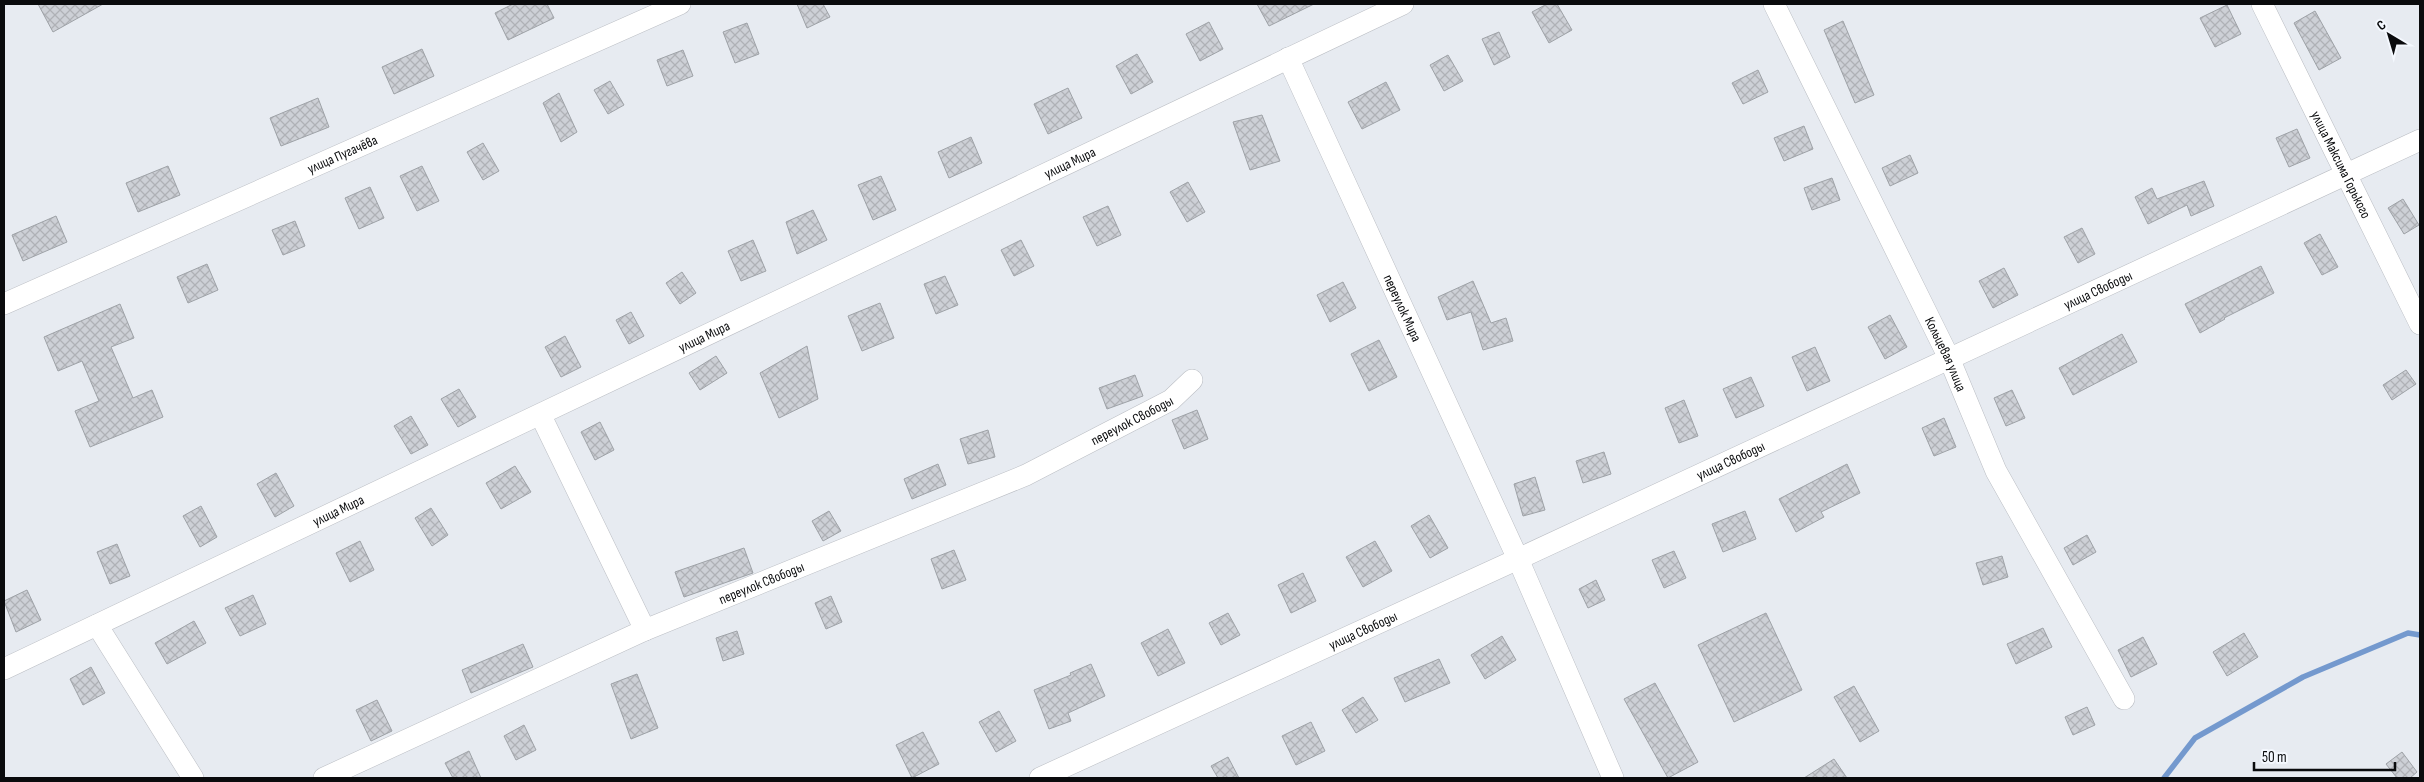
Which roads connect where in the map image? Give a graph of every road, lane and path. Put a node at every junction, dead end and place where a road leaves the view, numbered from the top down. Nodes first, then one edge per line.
1 (680, 4) edge
2 (1404, 4) edge
3 (1774, 4) edge
4 (2262, 4) edge
5 (1288, 58) junction
6 (2420, 140) edge
7 (2345, 173) junction
8 (4, 304) edge
9 (2420, 324) edge
10 (1949, 358) junction
11 (1192, 380) dead end
12 (541, 416) junction
13 (1518, 559) junction
14 (97, 625) junction
15 (644, 630) junction
16 (4, 669) edge
17 (2124, 699) dead end
18 (193, 778) edge
19 (324, 778) edge
20 (1040, 778) edge
21 (1613, 778) edge

1 - 8 street, улица Пугачёва
2 - 5 street, улица Мира
3 - 10 street, Кольцевая улица
4 - 7 street, улица Максима Горького
5 - 12 street, улица Мира
5 - 13 street, переулок Мира
6 - 7 street, улица Свободы
7 - 9 street, улица Максима Горького
7 - 10 street, улица Свободы
10 - 13 street, улица Свободы
10 - 17 street, Кольцевая улица
11 - 15 street, переулок Свободы
12 - 14 street, улица Мира
12 - 15 street
13 - 20 street, улица Свободы
13 - 21 street, переулок Мира
14 - 16 street, улица Мира
14 - 18 street
15 - 19 street, переулок Свободы

